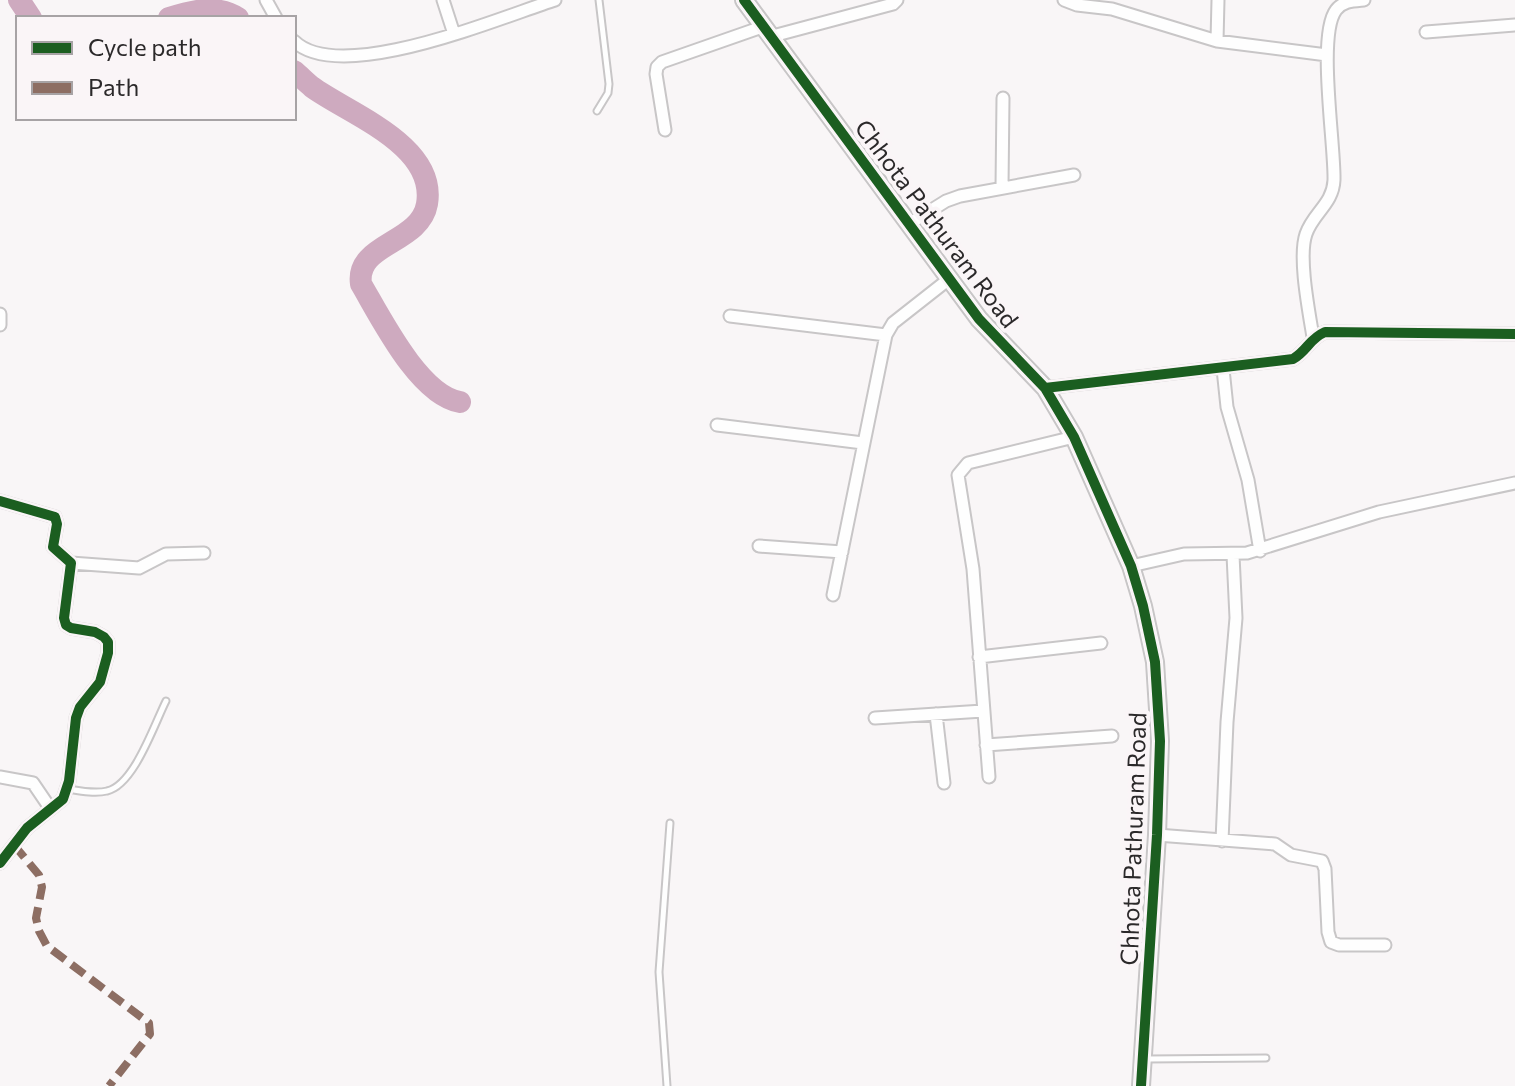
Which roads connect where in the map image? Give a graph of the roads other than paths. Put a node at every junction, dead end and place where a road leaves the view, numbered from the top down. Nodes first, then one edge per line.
1 (443, 0) edge
2 (555, 0) edge
3 (599, 0) edge
4 (744, 0) edge
5 (897, 0) edge
6 (1064, 0) edge
7 (1218, 0) edge
8 (1364, 0) edge
9 (1515, 25) edge
10 (766, 32) junction
11 (1426, 32) dead end
12 (454, 34) junction
13 (1217, 41) junction
14 (296, 42) edge
15 (1327, 55) junction
16 (1003, 98) dead end
17 (597, 111) dead end
18 (665, 130) dead end
19 (1074, 175) dead end
20 (1002, 187) junction
21 (909, 224) junction
22 (949, 279) junction
23 (0, 314) edge
24 (730, 316) dead end
25 (0, 325) edge
26 (1515, 334) edge
27 (886, 335) junction
28 (1313, 337) junction
29 (1223, 369) junction
30 (1045, 388) junction
31 (717, 425) dead end
32 (1074, 437) junction
33 (863, 443) junction
34 (1515, 483) edge
35 (0, 501) edge
36 (759, 546) dead end
37 (1260, 551) junction
38 (842, 552) junction
39 (204, 553) dead end
40 (1233, 555) junction
41 (71, 563) junction
42 (1131, 566) junction
43 (833, 595) dead end
44 (1101, 643) dead end
45 (979, 657) junction
46 (166, 701) dead end
47 (983, 711) junction
48 (936, 714) junction
49 (875, 718) dead end
50 (1112, 736) dead end
51 (986, 745) junction
52 (0, 777) edge
53 (989, 777) dead end
54 (944, 783) dead end
55 (67, 789) junction
56 (50, 808) junction
57 (670, 823) dead end
58 (1157, 835) junction
59 (1222, 841) junction
60 (0, 863) edge
61 (1385, 945) dead end
62 (1266, 1058) dead end
63 (1144, 1060) junction
64 (667, 1086) edge
65 (1141, 1086) edge

1 - 12 street
2 - 12 street
3 - 17 lane
4 - 10 street, Chhota Pathuram Road
5 - 10 street
6 - 13 street
7 - 13 street
8 - 15 street
9 - 11 street
10 - 18 street
10 - 21 street, Chhota Pathuram Road
12 - 14 street
13 - 15 street
15 - 28 street
16 - 20 street
19 - 20 street
20 - 21 street
21 - 22 street, Chhota Pathuram Road
22 - 27 street
22 - 30 street, Chhota Pathuram Road
23 - 25 street
24 - 27 street
26 - 28 street
27 - 33 street
28 - 29 street
29 - 30 street
29 - 37 street
30 - 32 street, Chhota Pathuram Road
31 - 33 street
32 - 42 street, Chhota Pathuram Road
32 - 45 street
33 - 38 street
34 - 37 street
35 - 41 street
36 - 38 street
37 - 40 street
38 - 43 street
39 - 41 street
40 - 42 street
40 - 59 street
41 - 55 street
42 - 58 street, Chhota Pathuram Road
44 - 45 street
45 - 47 street
46 - 55 lane
47 - 48 street
47 - 51 street
48 - 49 street
48 - 54 street
50 - 51 street
51 - 53 street
52 - 56 street
55 - 56 street
56 - 60 street
57 - 64 lane
58 - 59 street
58 - 63 street, Chhota Pathuram Road
59 - 61 street
62 - 63 lane
63 - 65 street, Chhota Pathuram Road

